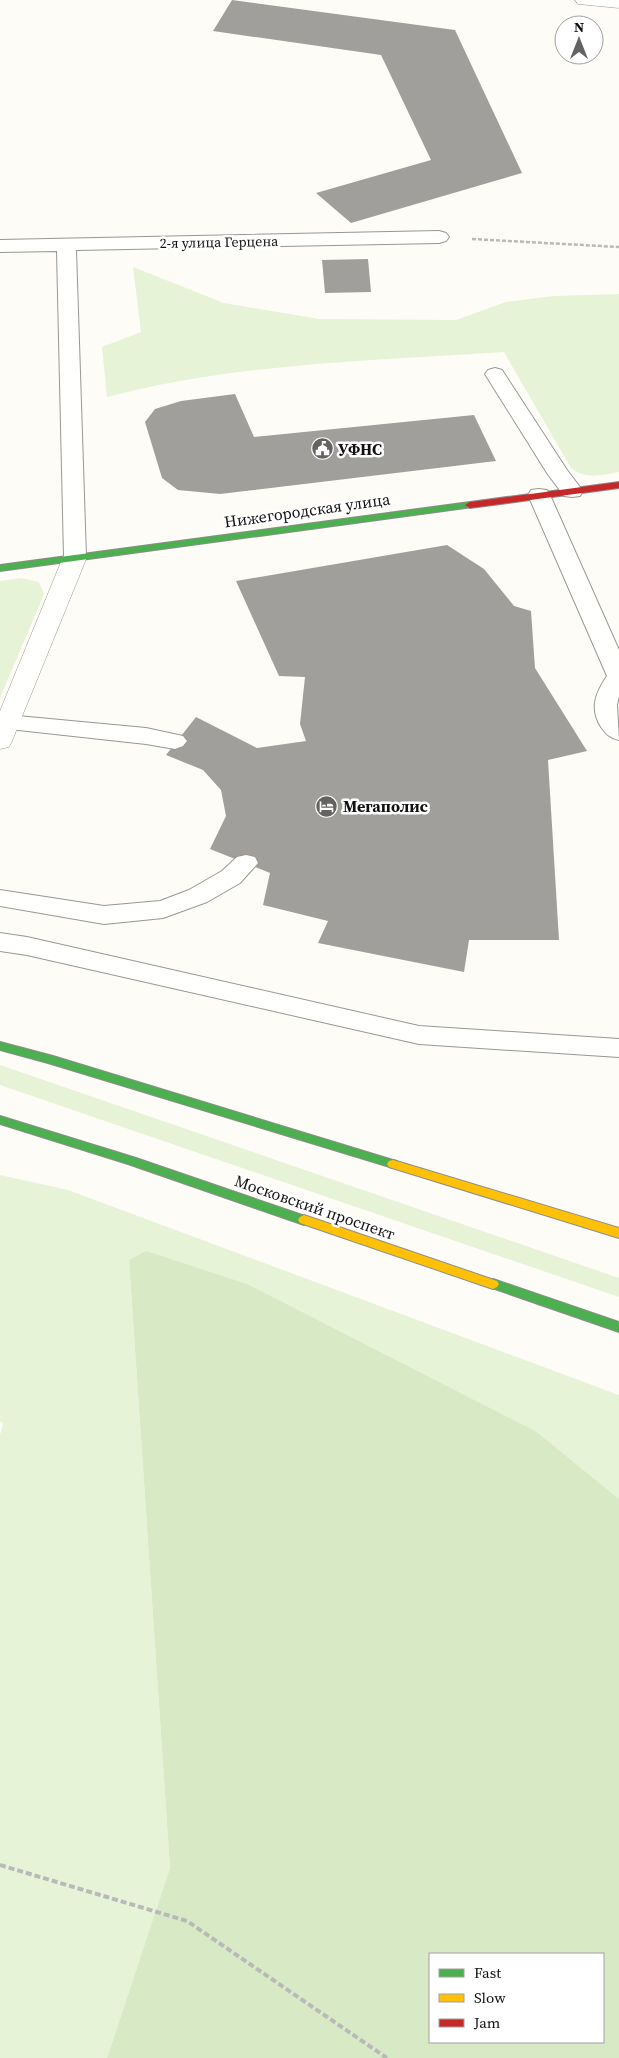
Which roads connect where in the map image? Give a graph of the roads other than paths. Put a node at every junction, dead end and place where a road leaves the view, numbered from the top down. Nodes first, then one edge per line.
1 (584, 0) edge
2 (619, 2) edge
3 (439, 237) road end
4 (66, 245) junction
5 (0, 246) edge
6 (496, 374) dead end
7 (619, 485) edge
8 (572, 491) junction
9 (539, 495) junction
10 (75, 557) junction
11 (0, 568) edge
12 (619, 676) edge
13 (4, 732) edge
14 (619, 733) edge
15 (174, 741) dead end
16 (246, 864) dead end
17 (0, 898) edge
18 (0, 942) edge
19 (0, 1046) edge
20 (619, 1048) edge
21 (0, 1120) edge
22 (619, 1233) edge
23 (619, 1327) edge

1 - 2 street
3 - 4 lane, 2-я улица Герцена
4 - 5 lane, 2-я улица Герцена
4 - 10 lane
6 - 8 lane
7 - 8 main road, Нижегородская улица
8 - 9 main road, Нижегородская улица
9 - 10 main road, Нижегородская улица
9 - 12 lane
10 - 11 main road, Нижегородская улица
10 - 13 street
12 - 14 lane
13 - 15 lane
16 - 17 lane
18 - 20 lane
19 - 22 main road
21 - 23 main road, Московский проспект

